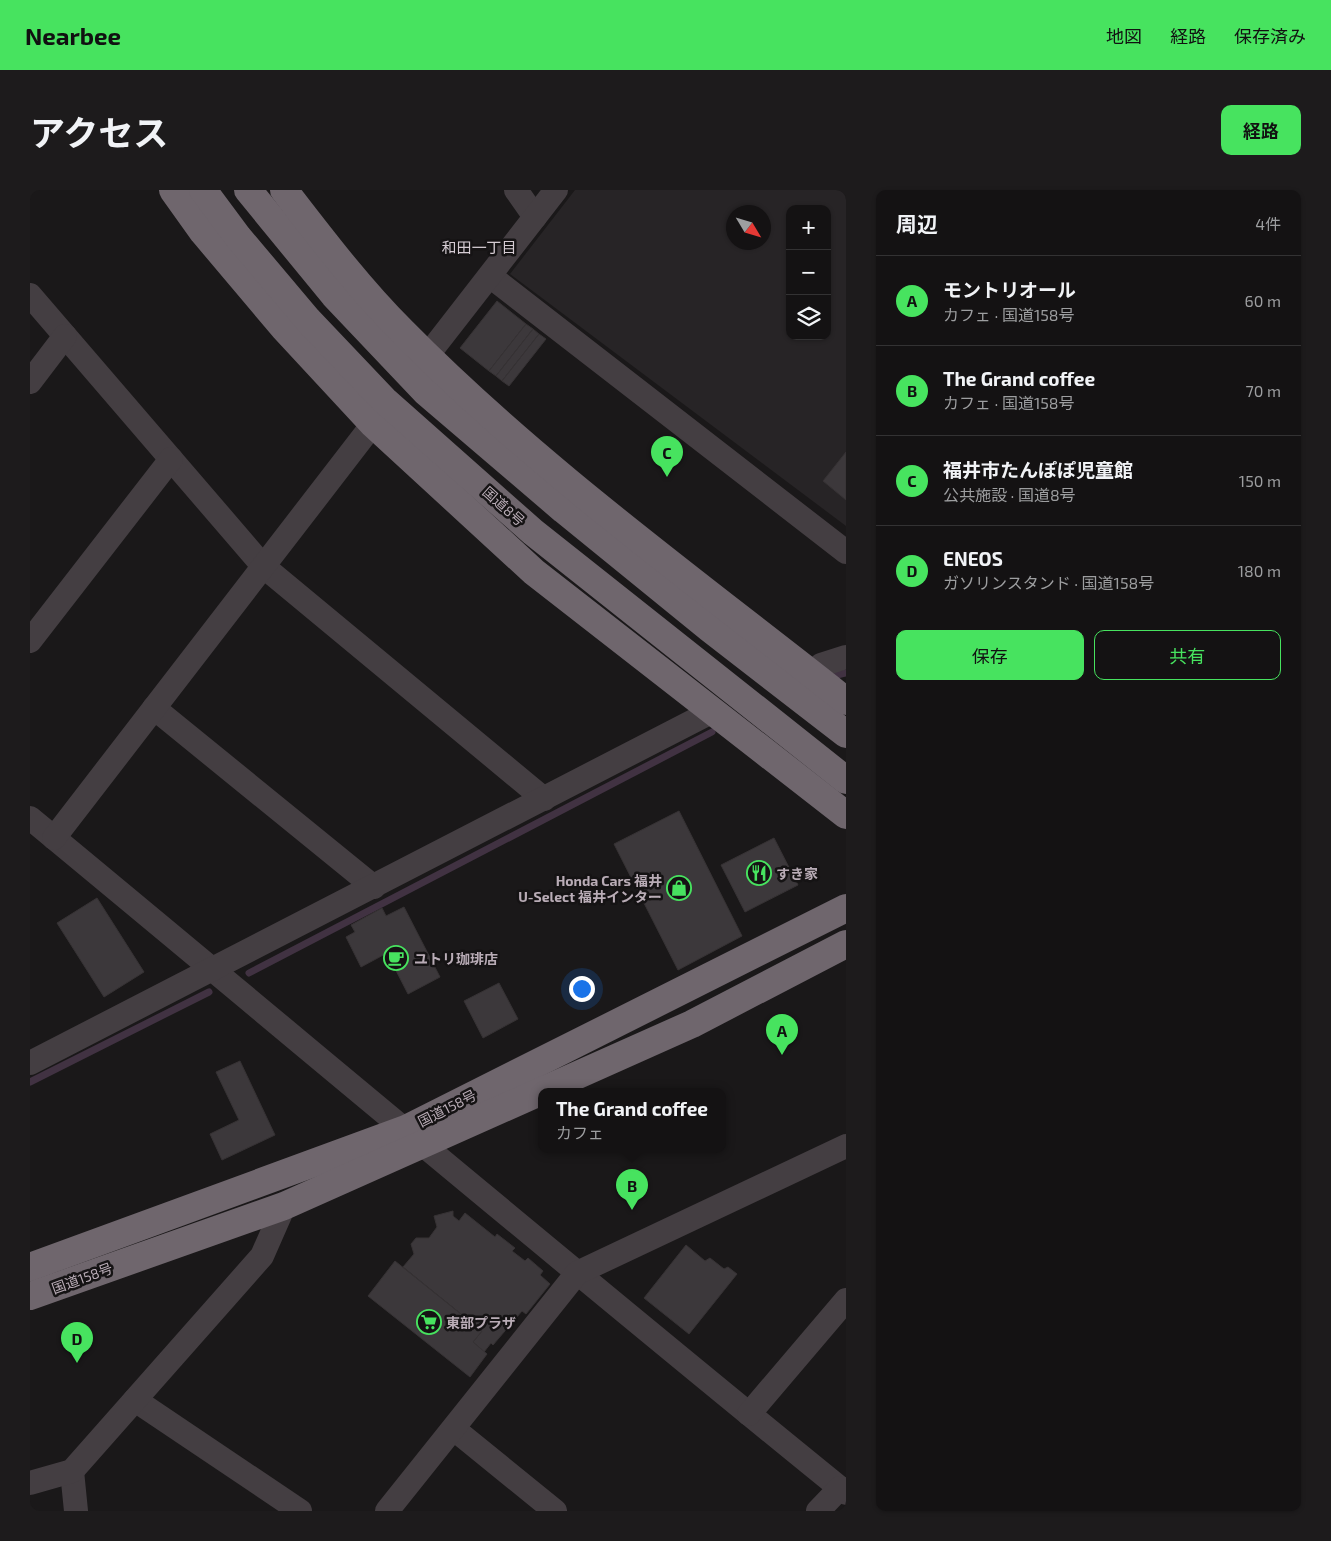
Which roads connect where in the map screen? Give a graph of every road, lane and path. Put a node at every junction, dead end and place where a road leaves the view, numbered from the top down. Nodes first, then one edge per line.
1 (173, 190) edge
2 (203, 190) edge
3 (248, 190) edge
4 (284, 190) edge
5 (516, 190) edge
6 (556, 190) edge
7 (535, 217) junction
8 (490, 276) junction
9 (30, 295) edge
10 (66, 336) junction
11 (427, 356) junction
12 (30, 382) edge
13 (373, 424) junction
14 (171, 459) junction
15 (846, 552) edge
16 (263, 566) junction
17 (30, 640) edge
18 (846, 657) edge
19 (811, 674) junction
20 (846, 701) edge
21 (154, 708) junction
22 (713, 711) junction
23 (846, 734) edge
24 (846, 780) edge
25 (544, 800) junction
26 (846, 815) edge
27 (30, 818) edge
28 (54, 838) junction
29 (374, 887) junction
30 (846, 908) edge
31 (846, 944) edge
32 (212, 968) junction
33 (30, 1063) edge
34 (414, 1136) junction
35 (846, 1146) edge
36 (284, 1206) junction
37 (30, 1267) edge
38 (577, 1273) junction
39 (30, 1296) edge
40 (846, 1300) edge
41 (135, 1400) junction
42 (749, 1414) junction
43 (454, 1429) junction
44 (72, 1470) junction
45 (30, 1483) edge
46 (843, 1490) edge
47 (76, 1511) edge
48 (300, 1511) edge
49 (387, 1511) edge
50 (555, 1511) edge
51 (818, 1511) edge

1 - 13 highway
2 - 24 highway, 国道8号
3 - 23 highway
4 - 11 highway
5 - 7 street
6 - 7 street
7 - 8 street
8 - 11 street
8 - 15 street
9 - 10 street
10 - 12 street
10 - 14 street
11 - 19 highway
13 - 16 street
13 - 22 highway
14 - 16 street
14 - 17 street
16 - 21 street
16 - 25 street
18 - 19 street
19 - 20 highway
21 - 28 street
21 - 29 street
22 - 25 street
22 - 26 highway
25 - 29 street
27 - 28 street
28 - 32 street
29 - 32 street
30 - 34 highway, 国道158号
31 - 34 highway, 国道158号
32 - 33 street
32 - 34 street
34 - 36 highway, 国道158号
34 - 37 highway, 国道158号
34 - 38 street
35 - 38 street
36 - 39 highway, 国道158号
36 - 41 street
38 - 42 street
38 - 43 street
40 - 42 street
41 - 44 street
41 - 48 street
42 - 46 street
43 - 49 street
43 - 50 street
44 - 45 street
44 - 47 street
46 - 51 street

